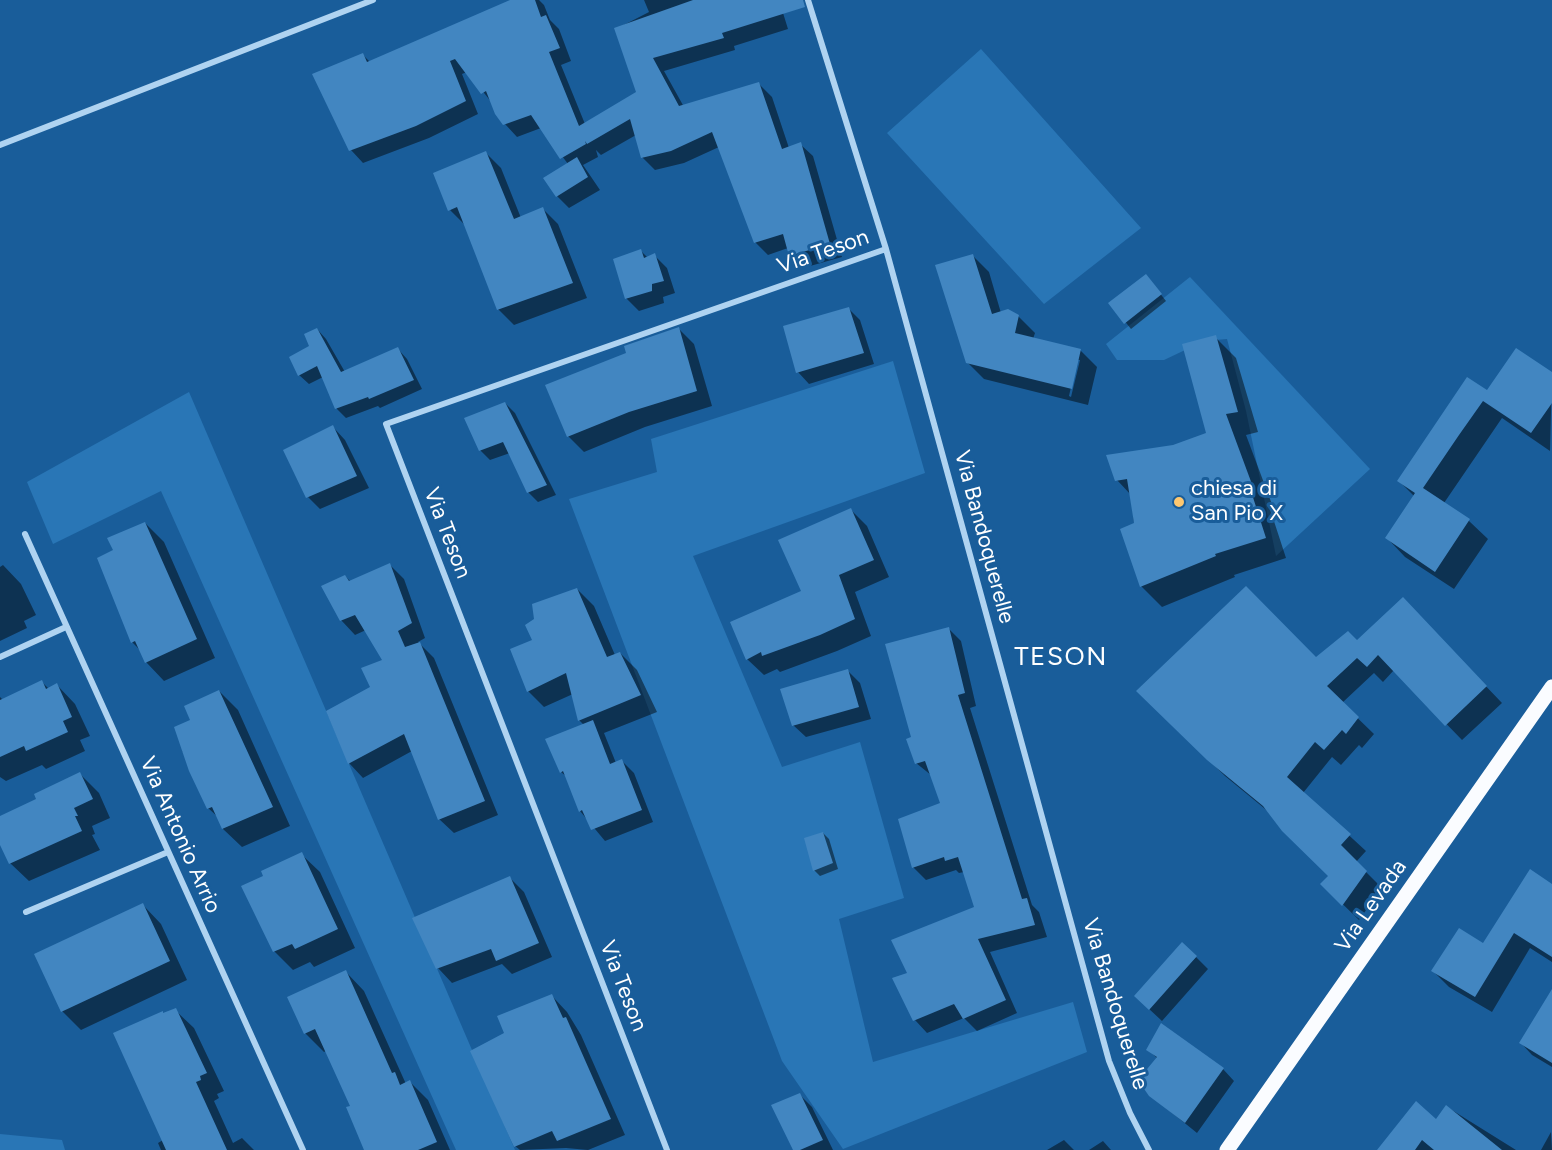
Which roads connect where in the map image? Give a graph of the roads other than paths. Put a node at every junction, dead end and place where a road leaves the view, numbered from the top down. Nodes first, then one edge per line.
1 (373, 0) edge
2 (808, 0) edge
3 (0, 145) edge
4 (886, 249) junction
5 (25, 534) dead end
6 (66, 627) junction
7 (0, 657) edge
8 (1552, 687) edge
9 (168, 852) junction
10 (26, 912) dead end
11 (303, 1150) edge
12 (667, 1150) edge
13 (1149, 1150) edge
14 (1227, 1150) edge

1 - 3 street
2 - 4 street, Via Bandoquerelle
4 - 12 street, Via Teson
4 - 13 street, Via Bandoquerelle
5 - 6 street, Via Antonio Arrio
6 - 7 street
6 - 9 street, Via Antonio Arrio
8 - 14 main road, Via Levada
9 - 10 street
9 - 11 street, Via Antonio Arrio

